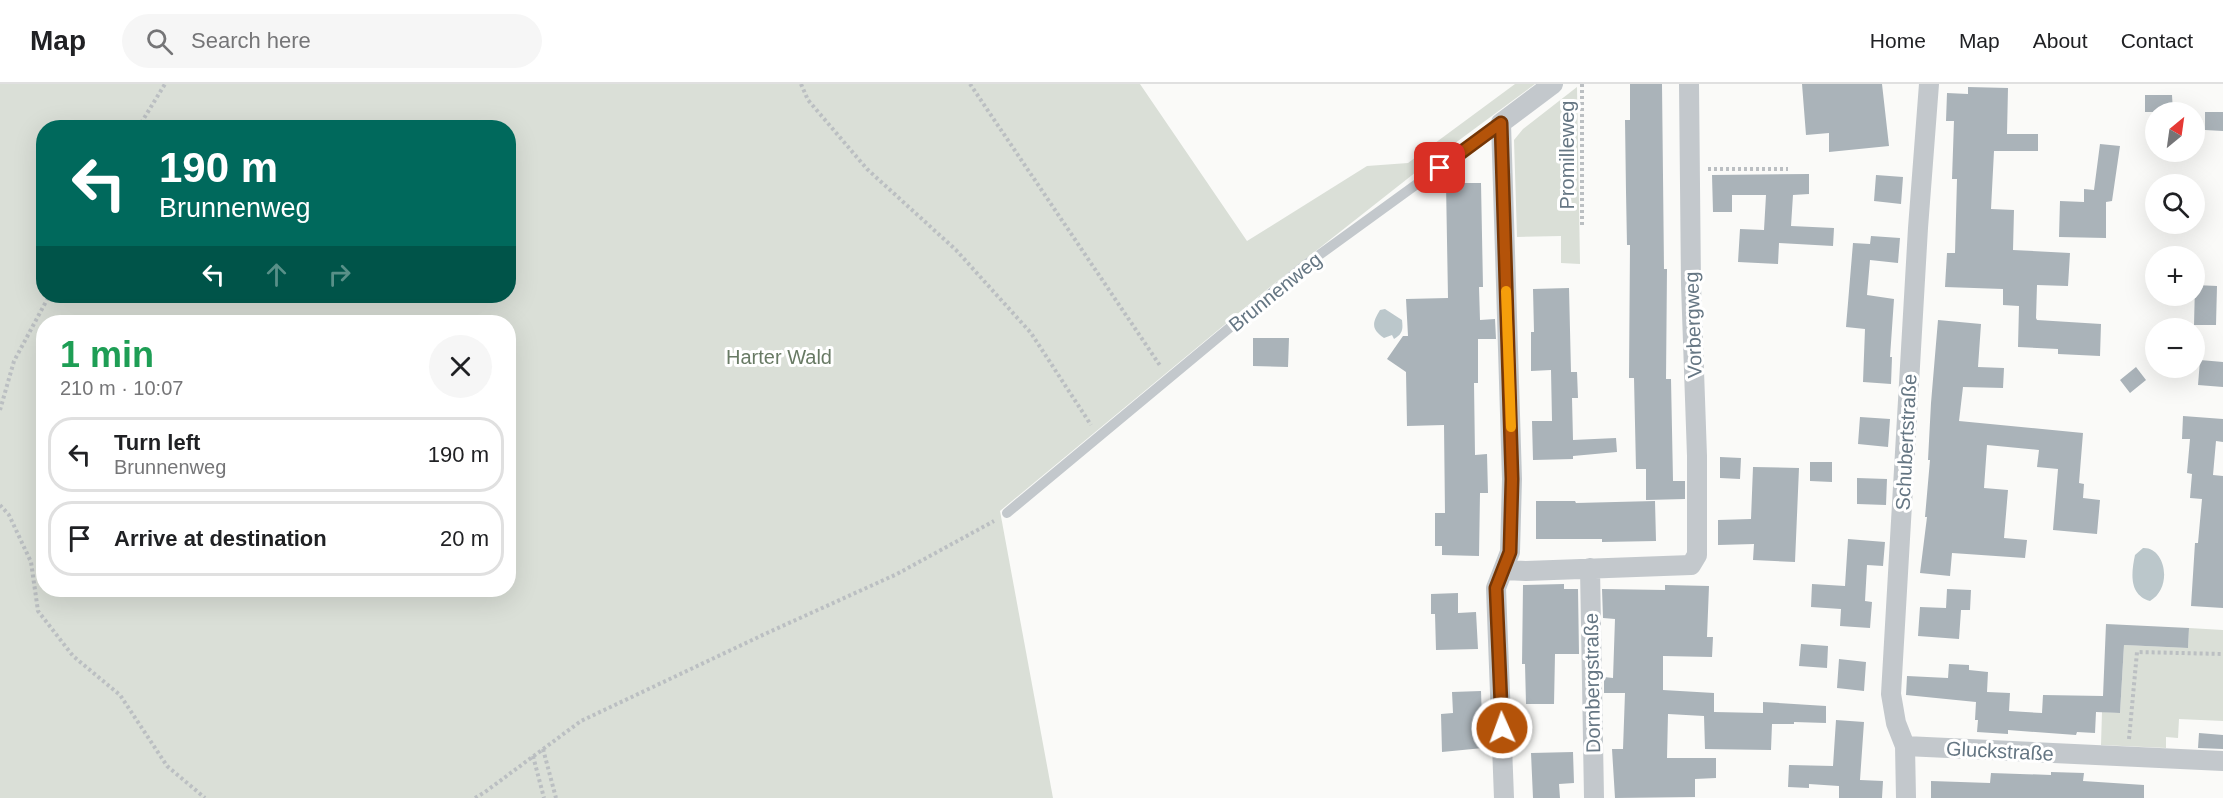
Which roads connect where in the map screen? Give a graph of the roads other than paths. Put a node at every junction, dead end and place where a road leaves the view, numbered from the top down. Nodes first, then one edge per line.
1 (1553, 84) edge
2 (1689, 84) edge
3 (1929, 84) edge
4 (1501, 123) junction
5 (1007, 513) road end
6 (1590, 568) junction
7 (1504, 570) junction
8 (1905, 746) junction
9 (2223, 761) edge
10 (1504, 798) edge
11 (1594, 798) edge
12 (1906, 798) edge

1 - 4 street, Brunnenweg
2 - 6 street, Vorbergweg
3 - 8 street, Schubertstraße
4 - 5 lane, Brunnenweg
4 - 7 street
6 - 7 street
6 - 11 street, Dornbergstraße
7 - 10 street
8 - 9 street, Gluckstraße
8 - 12 street, Schubertstraße

